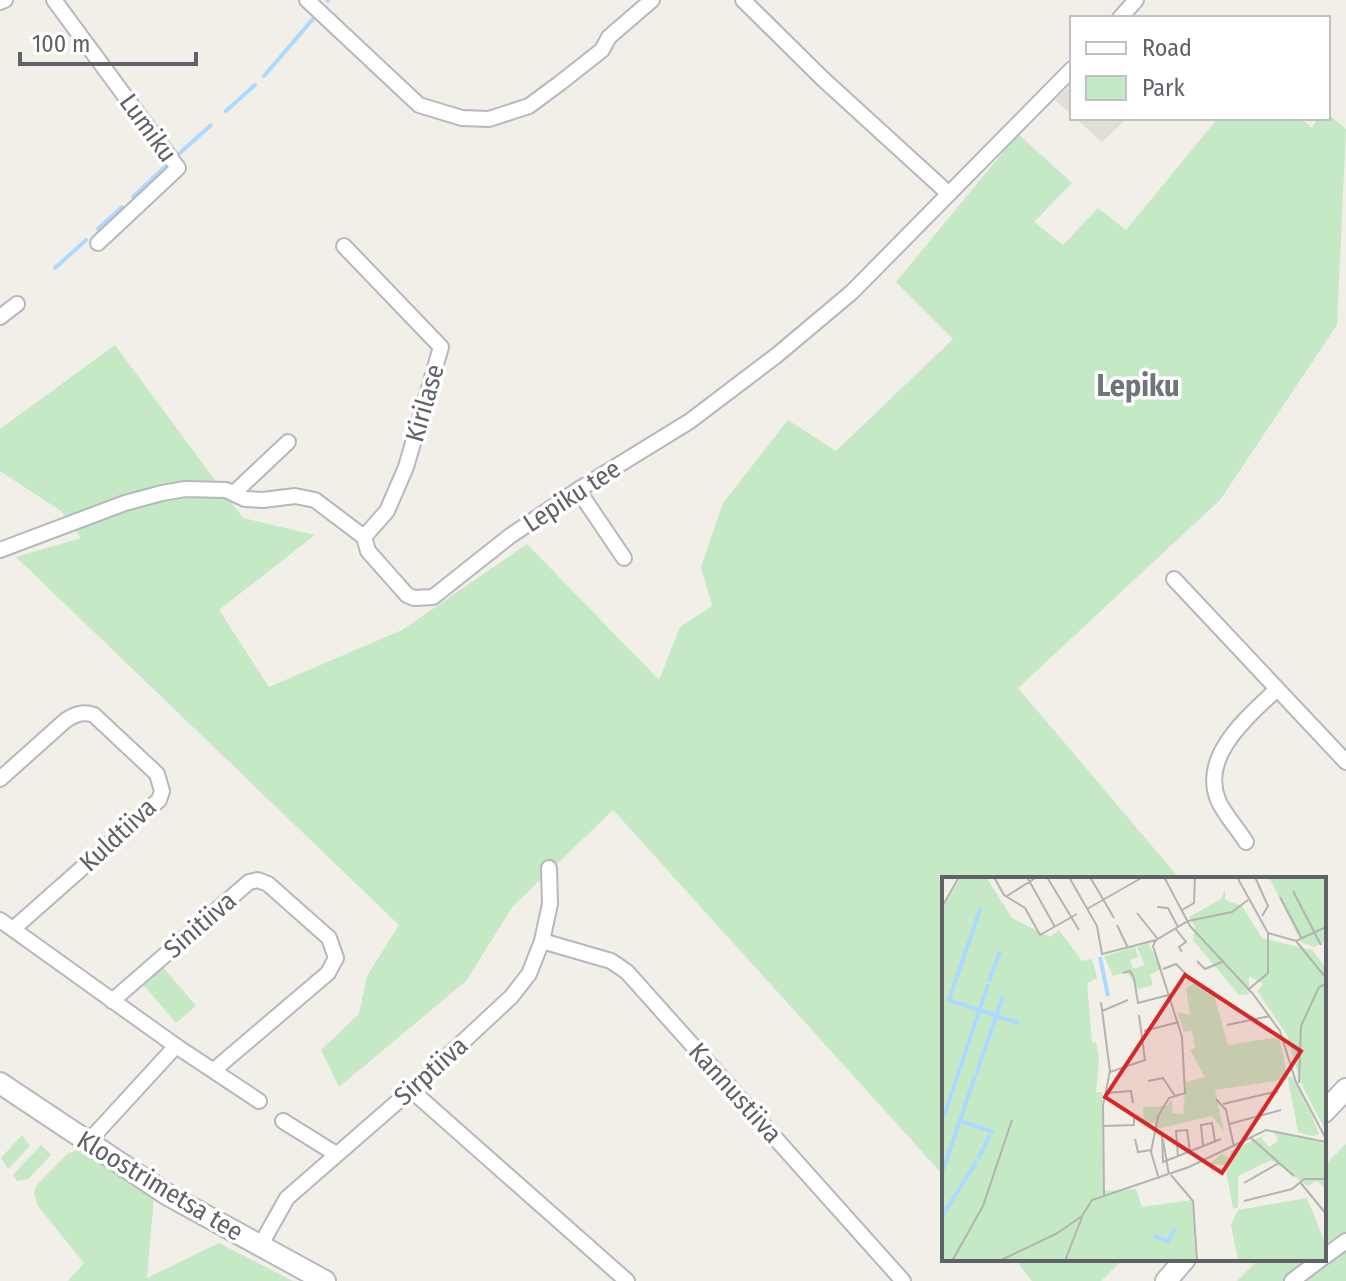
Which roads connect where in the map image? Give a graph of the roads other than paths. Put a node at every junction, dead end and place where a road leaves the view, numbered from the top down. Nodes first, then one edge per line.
1 (54, 0) edge
2 (307, 0) edge
3 (652, 0) edge
4 (743, 0) edge
5 (1070, 71) edge
6 (949, 194) junction
7 (98, 243) dead end
8 (344, 246) dead end
9 (17, 304) dead end
10 (0, 317) edge
11 (288, 442) dead end
12 (578, 490) junction
13 (234, 493) junction
14 (364, 537) junction
15 (0, 550) edge
16 (624, 558) dead end
17 (1174, 579) dead end
18 (1277, 689) junction
19 (1346, 762) edge
20 (0, 779) edge
21 (1246, 842) dead end
22 (549, 868) dead end
23 (0, 920) edge
24 (13, 929) junction
25 (542, 941) junction
26 (112, 1001) junction
27 (176, 1046) junction
28 (214, 1070) junction
29 (0, 1083) edge
30 (1346, 1089) edge
31 (411, 1090) junction
32 (259, 1101) dead end
33 (1326, 1110) edge
34 (283, 1121) dead end
35 (87, 1143) junction
36 (336, 1154) junction
37 (1346, 1241) edge
38 (260, 1246) junction
39 (1326, 1255) edge
40 (1183, 1261) edge
41 (1318, 1261) edge
42 (325, 1281) edge
43 (627, 1281) edge
44 (903, 1281) edge
45 (1166, 1281) edge
46 (1292, 1281) edge

1 - 7 street, Lumiku
2 - 3 street
4 - 6 street
5 - 6 street, Lepiku tee
6 - 12 street, Lepiku tee
8 - 14 street, Kirilase
9 - 10 street
11 - 13 street
12 - 14 street, Lepiku tee
12 - 16 street
13 - 14 street, Lepiku tee
13 - 15 street, Lepiku tee
17 - 18 street
18 - 19 street
18 - 21 street
20 - 24 street, Kuldtiiva
22 - 25 street, Sirptiiva
23 - 24 street
24 - 26 street
25 - 31 street, Sirptiiva
25 - 44 street, Kannustiiva
26 - 27 street
26 - 28 street, Sinitiiva
27 - 28 street
27 - 35 street
28 - 32 street
29 - 35 main road, Kloostrimetsa tee
30 - 33 main road
31 - 36 street, Sirptiiva
31 - 43 street
34 - 36 street
35 - 38 main road, Kloostrimetsa tee
36 - 38 street, Sirptiiva
37 - 39 street
38 - 42 main road, Kloostrimetsa tee
40 - 45 main road
41 - 46 street

